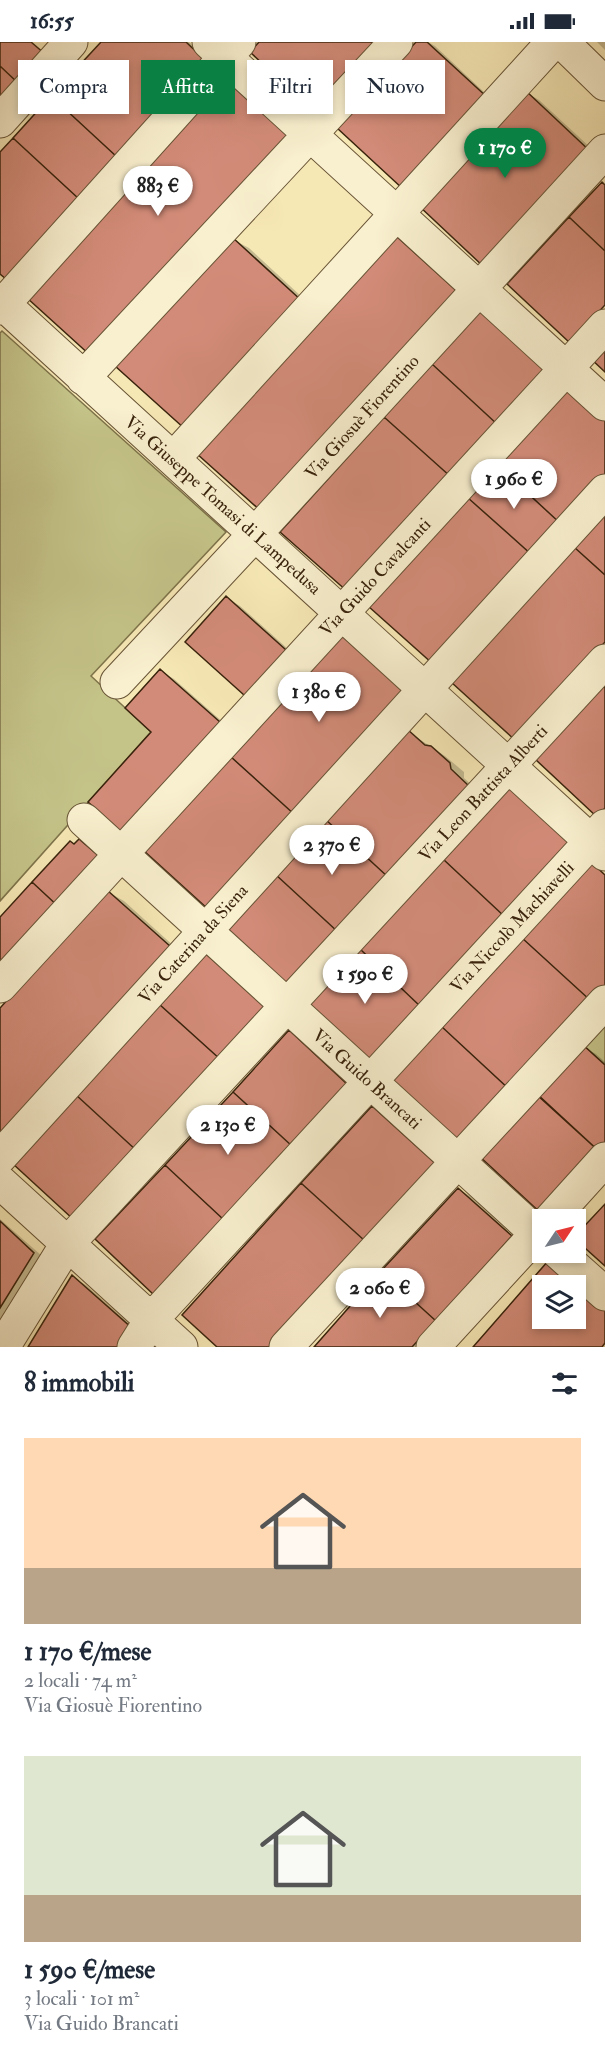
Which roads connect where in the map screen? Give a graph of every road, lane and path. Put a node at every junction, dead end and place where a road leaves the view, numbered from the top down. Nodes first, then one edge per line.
1 (71, 42) edge
2 (396, 42) edge
3 (553, 42) edge
4 (562, 42) edge
5 (225, 47) edge
6 (605, 84) edge
7 (0, 121) edge
8 (310, 134) junction
9 (605, 151) edge
10 (397, 214) junction
11 (479, 289) junction
12 (1, 304) edge
13 (605, 326) edge
14 (566, 368) junction
15 (83, 378) junction
16 (605, 404) edge
17 (172, 459) junction
18 (605, 492) edge
19 (255, 534) junction
20 (342, 613) junction
21 (605, 661) edge
22 (117, 682) dead end
23 (425, 689) junction
24 (508, 765) junction
25 (84, 820) dead end
26 (600, 840) edge
27 (121, 854) junction
28 (205, 931) junction
29 (0, 986) edge
30 (605, 1002) edge
31 (287, 1006) junction
32 (370, 1081) junction
33 (0, 1156) edge
34 (605, 1160) edge
35 (457, 1161) junction
36 (0, 1182) edge
37 (566, 1209) edge
38 (532, 1223) edge
39 (68, 1244) junction
40 (532, 1248) edge
41 (575, 1263) edge
42 (605, 1294) edge
43 (151, 1320) junction
44 (3, 1347) edge
45 (134, 1347) edge
46 (181, 1347) edge
47 (286, 1347) edge
48 (433, 1347) edge

1 - 7 street
2 - 8 street
3 - 10 street
4 - 6 street
5 - 8 street
5 - 12 street
8 - 10 street
8 - 15 street
9 - 11 street, Via Giosuè Fiorentino
10 - 11 street
10 - 17 street
11 - 14 street
11 - 19 street, Via Giosuè Fiorentino
12 - 15 street, Via Giuseppe Tomasi di Lampedusa
13 - 14 street, Via Guido Cavalcanti
14 - 16 street
14 - 20 street, Via Guido Cavalcanti
15 - 17 street, Via Giuseppe Tomasi di Lampedusa
17 - 19 street, Via Giuseppe Tomasi di Lampedusa
18 - 23 street, Via Caterina da Siena
19 - 20 street, Via Giuseppe Tomasi di Lampedusa
19 - 22 street, Via Giosuè Fiorentino
20 - 23 street, Via Giuseppe Tomasi di Lampedusa
20 - 27 street, Via Guido Cavalcanti
21 - 24 street, Via Leon Battista Alberti
23 - 24 street, Via Giuseppe Tomasi di Lampedusa
23 - 28 street, Via Caterina da Siena
24 - 26 street, Via Giuseppe Tomasi di Lampedusa
24 - 31 street, Via Leon Battista Alberti
25 - 27 street, Via Guido Brancati
26 - 32 street, Via Niccolò Machiavelli
27 - 28 street, Via Guido Brancati
27 - 29 street, Via Guido Cavalcanti
28 - 31 street, Via Guido Brancati
28 - 33 street, Via Caterina da Siena
30 - 35 street
31 - 32 street, Via Guido Brancati
31 - 39 street, Via Leon Battista Alberti
32 - 35 street, Via Guido Brancati
32 - 43 street, Via Niccolò Machiavelli
34 - 37 street
35 - 38 street, Via Guido Brancati
35 - 47 street
36 - 39 street
39 - 43 street
39 - 44 street, Via Leon Battista Alberti
40 - 48 street
41 - 42 street, Via Guido Brancati
43 - 45 street, Via Niccolò Machiavelli
43 - 46 street

